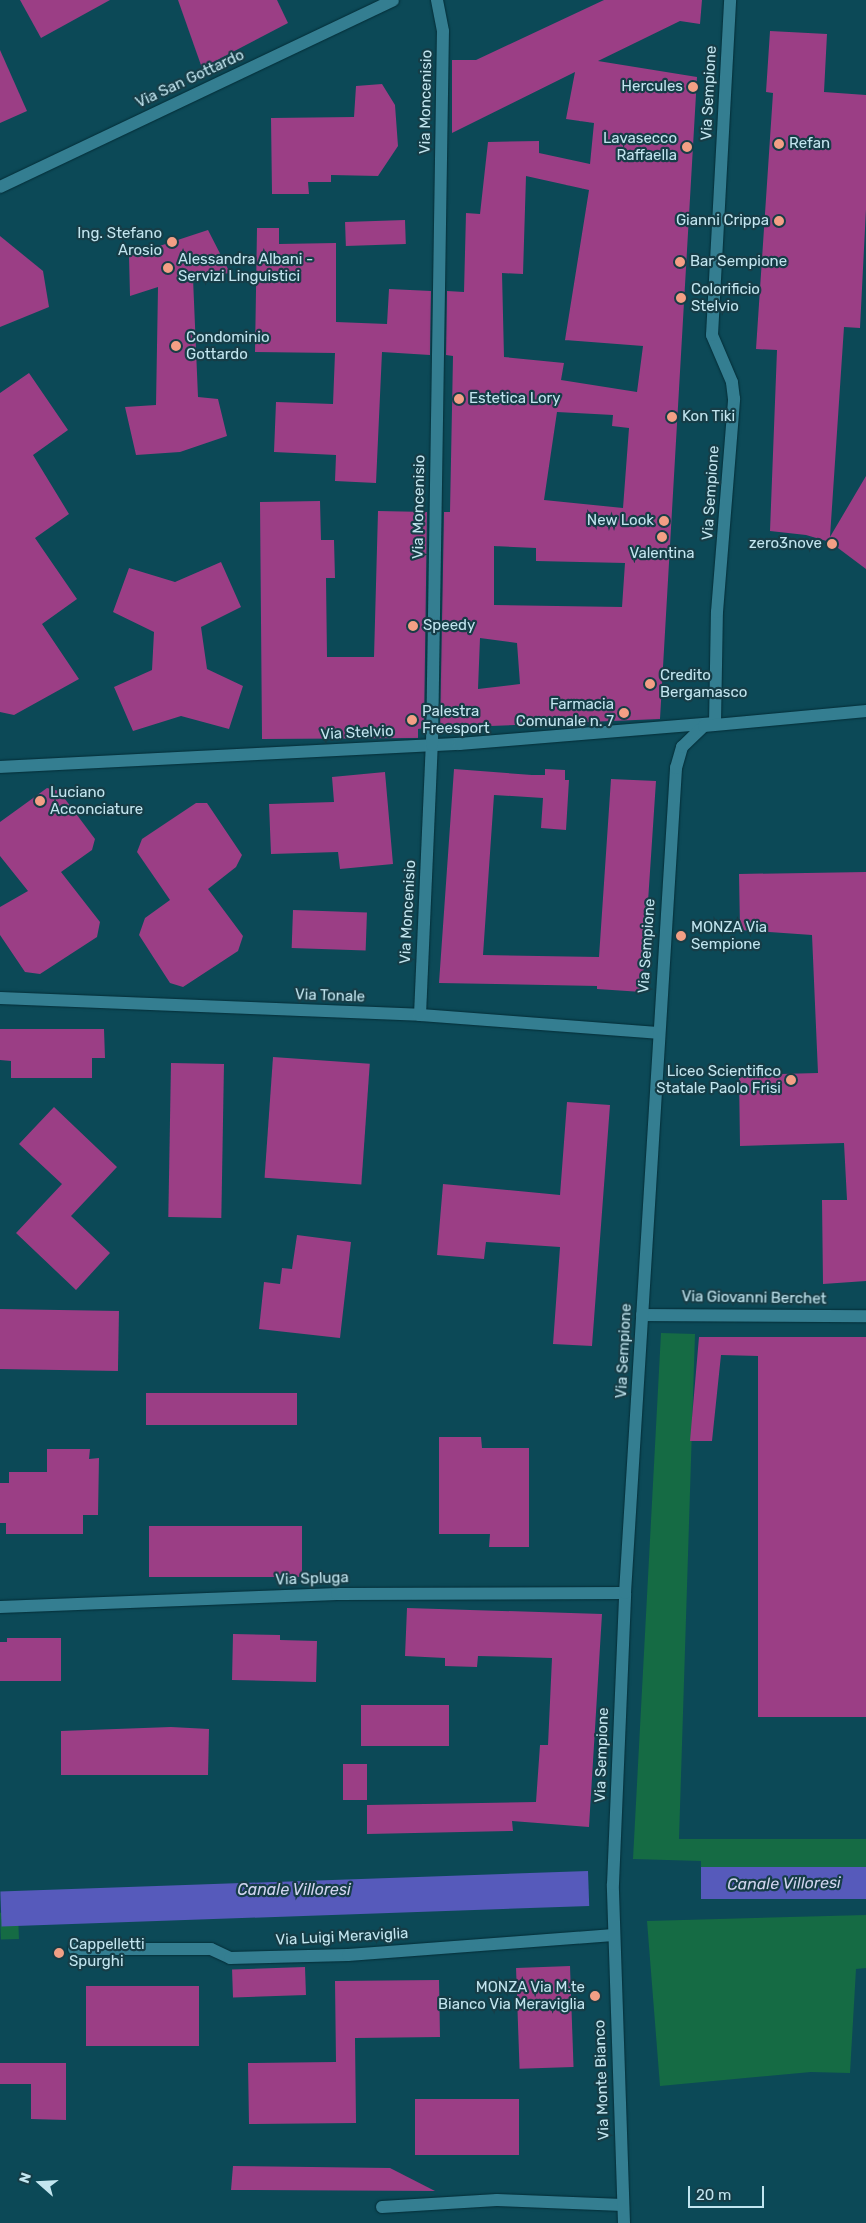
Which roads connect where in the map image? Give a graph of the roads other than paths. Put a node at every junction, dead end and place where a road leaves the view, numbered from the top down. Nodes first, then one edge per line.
1 (393, 0) edge
2 (437, 0) edge
3 (730, 0) edge
4 (0, 187) edge
5 (866, 711) edge
6 (716, 724) junction
7 (432, 745) junction
8 (0, 767) edge
9 (0, 998) edge
10 (420, 1016) junction
11 (658, 1033) junction
12 (642, 1315) junction
13 (866, 1316) edge
14 (625, 1593) junction
15 (0, 1607) edge
16 (613, 1935) junction
17 (74, 1949) dead end
18 (623, 2205) junction
19 (382, 2208) dead end
20 (624, 2223) edge

1 - 4 street, Via San Gottardo
2 - 7 street, Via Moncenisio
3 - 6 street, Via Sempione
5 - 6 street, Via Stelvio
6 - 7 street, Via Stelvio
6 - 11 street, Via Sempione
7 - 8 street, Via Stelvio
7 - 10 street, Via Moncenisio
9 - 10 street, Via Tonale
10 - 11 street, Via Tonale
11 - 12 street, Via Sempione
12 - 13 street, Via Giovanni Berchet
12 - 14 street, Via Sempione
14 - 15 street, Via Spluga
14 - 16 street, Via Sempione
16 - 17 street, Via Luigi Meraviglia
16 - 18 street, Via Monte Bianco
18 - 19 street
18 - 20 street, Via Monte Bianco

